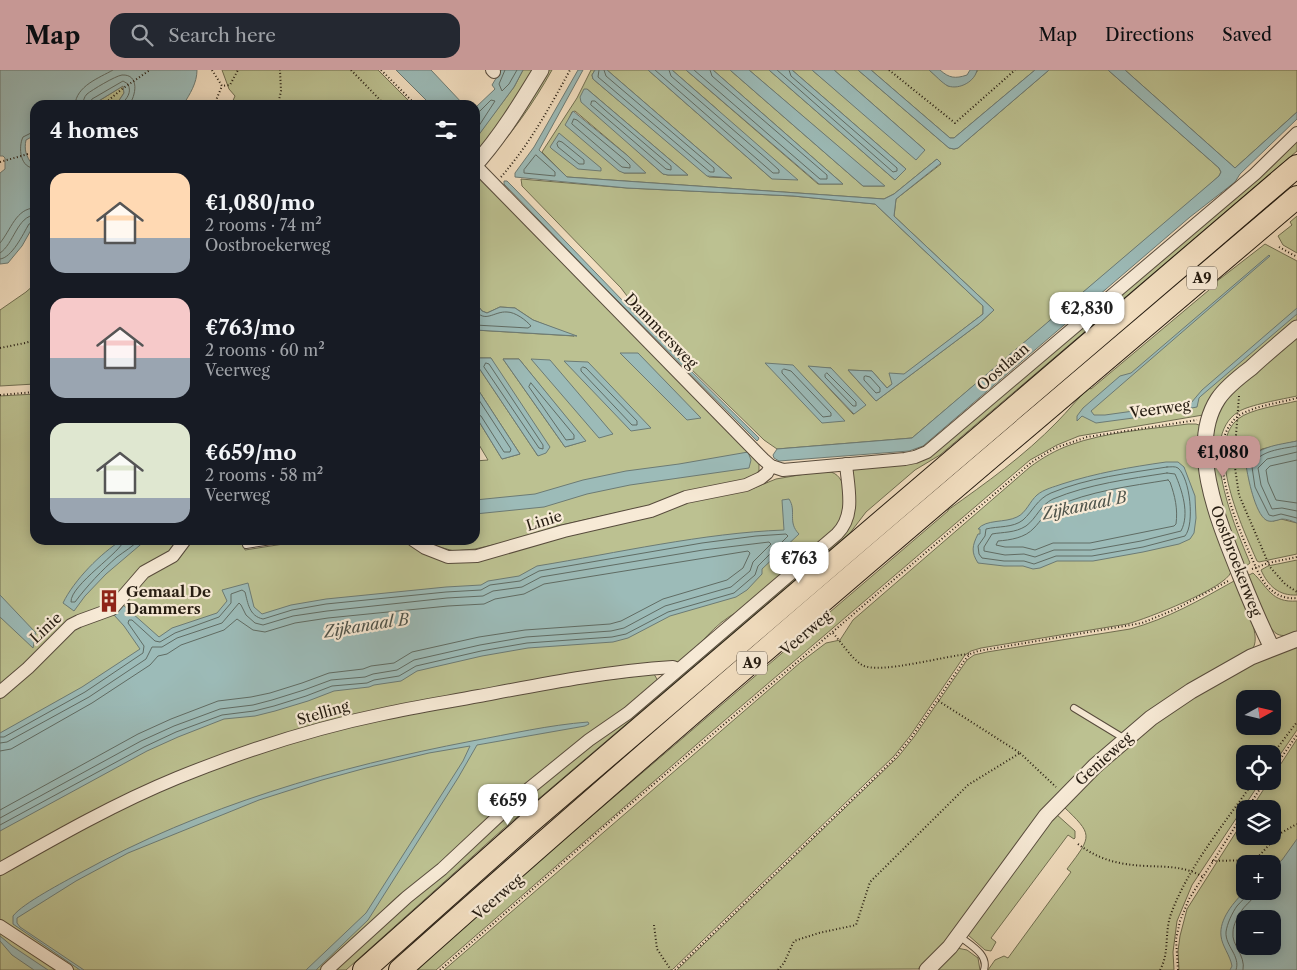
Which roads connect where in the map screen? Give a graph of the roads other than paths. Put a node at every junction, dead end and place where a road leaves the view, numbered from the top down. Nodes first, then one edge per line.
1 (541, 70) edge
2 (1297, 133) edge
3 (480, 159) edge
4 (1297, 166) edge
5 (480, 170) edge
6 (1297, 198) edge
7 (1297, 328) edge
8 (846, 464) junction
9 (771, 466) junction
10 (182, 545) edge
11 (420, 545) edge
12 (1297, 640) edge
13 (1272, 648) junction
14 (678, 669) junction
15 (0, 692) edge
16 (1074, 708) dead end
17 (1126, 739) junction
18 (0, 869) edge
19 (0, 926) edge
20 (959, 936) junction
21 (67, 970) edge
22 (327, 970) edge
23 (364, 970) edge
24 (400, 970) edge
25 (927, 970) edge
26 (984, 970) edge

1 - 3 street
2 - 8 street, Oostlaan
4 - 23 highway, A9
5 - 9 street, Dammersweg
6 - 24 highway, A9
7 - 13 street, Oostbroekerweg
8 - 9 street
8 - 14 street
9 - 11 street, Linie
10 - 15 street, Linie
12 - 13 street, Genieweg
13 - 17 street, Genieweg
14 - 18 street, Stelling
14 - 22 street
16 - 17 lane
17 - 20 street, Genieweg
19 - 21 street
20 - 25 street, Genieweg
20 - 26 lane

